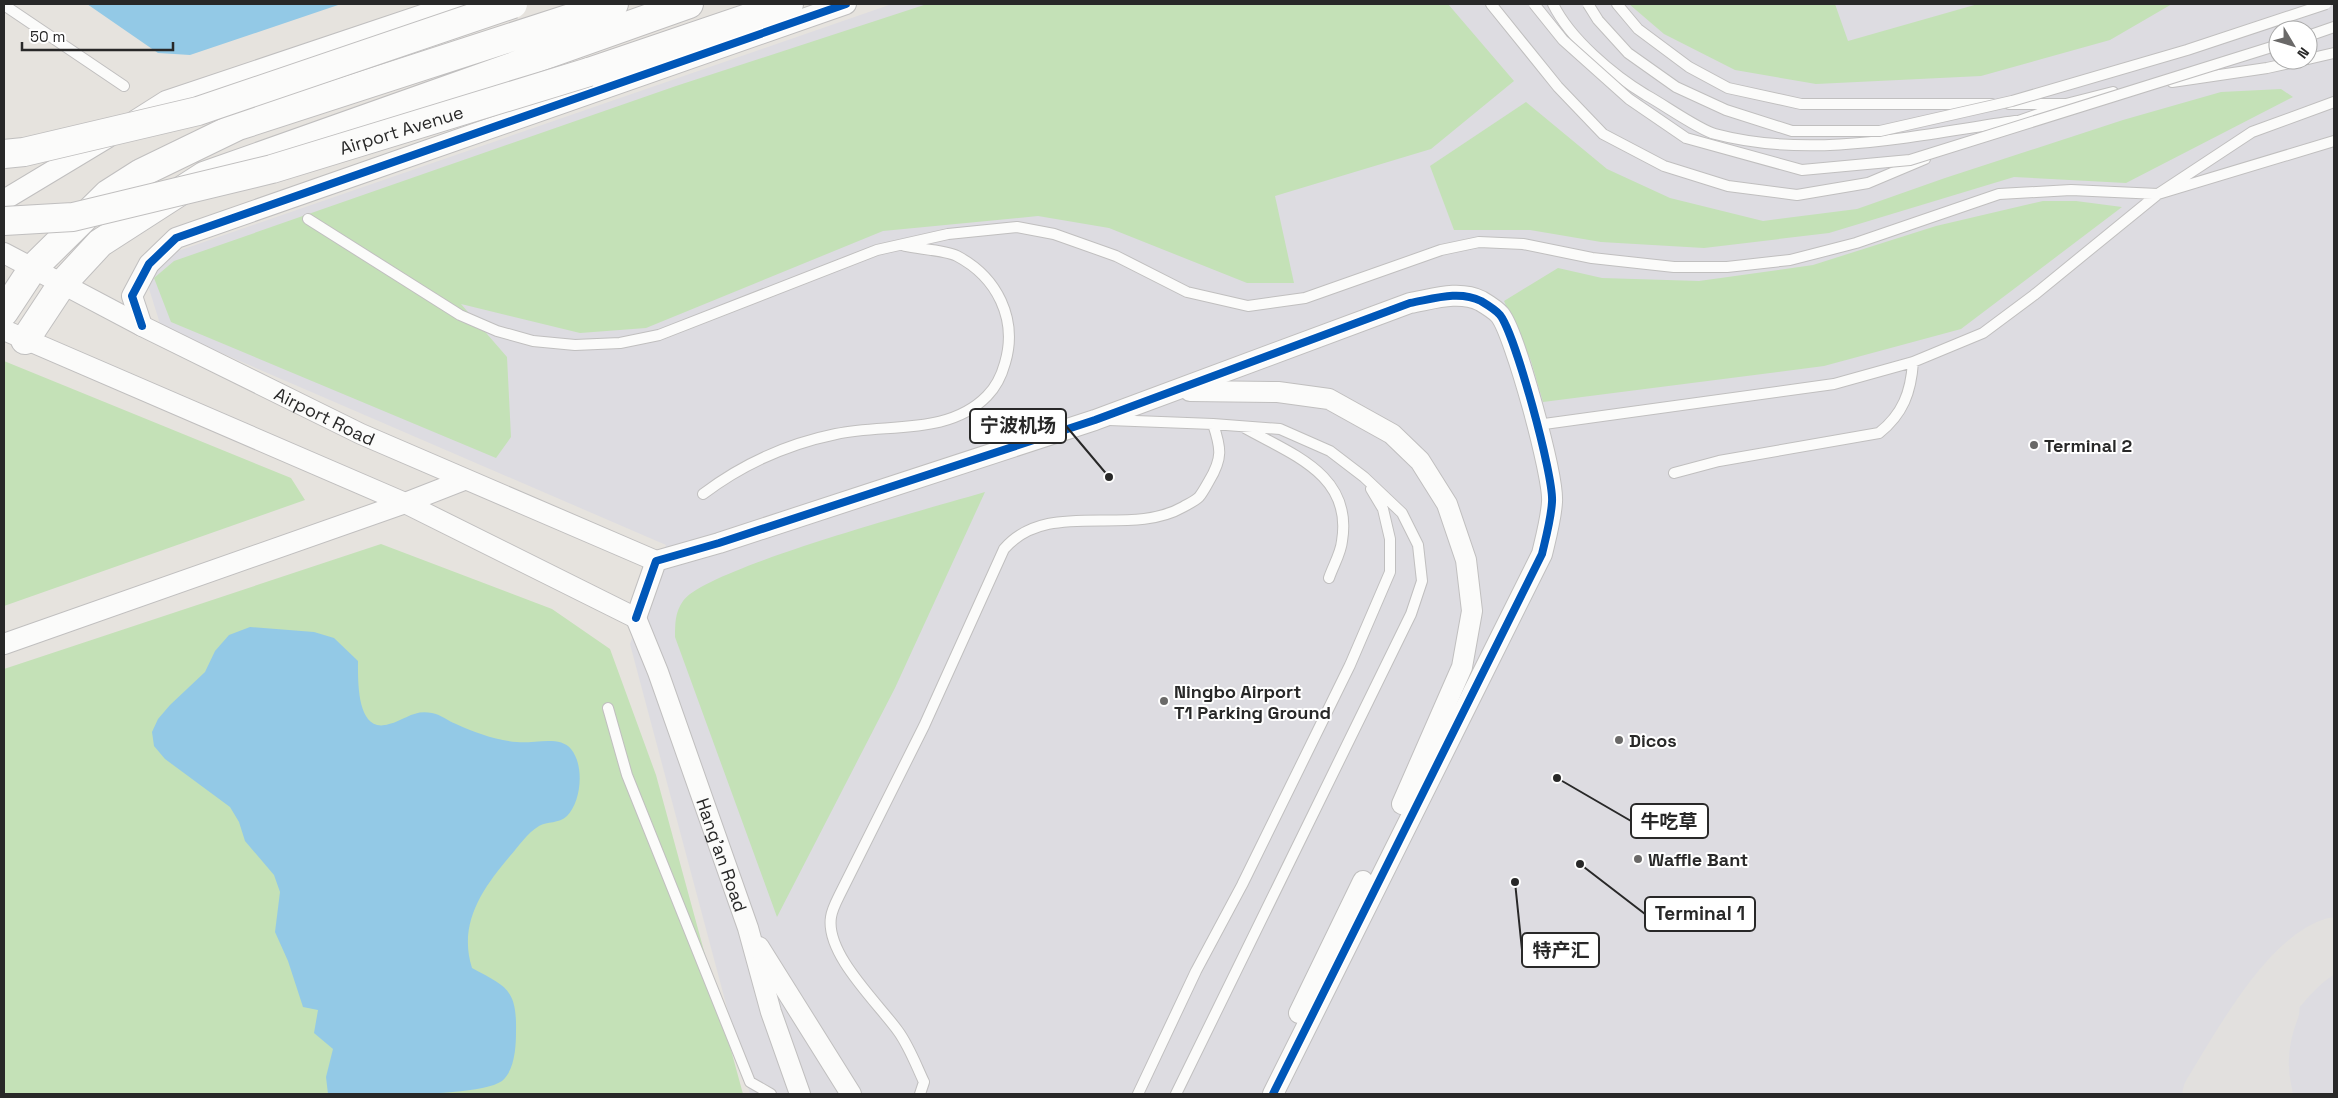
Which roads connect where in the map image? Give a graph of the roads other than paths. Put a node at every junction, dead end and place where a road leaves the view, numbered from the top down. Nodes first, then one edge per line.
1 (455, 4) edge
2 (512, 4) edge
3 (614, 4) edge
4 (688, 4) edge
5 (789, 4) edge
6 (846, 4) edge
7 (1491, 4) edge
8 (1534, 4) edge
9 (1554, 4) edge
10 (1588, 4) edge
11 (1617, 4) edge
12 (2326, 4) edge
13 (4, 5) edge
14 (2334, 27) edge
15 (2318, 33) edge
16 (2268, 48) edge
17 (2334, 53) edge
18 (2318, 57) edge
19 (2268, 68) edge
20 (124, 86) dead end
21 (2334, 102) edge
22 (2066, 104) junction
23 (2019, 121) junction
24 (2334, 142) edge
25 (4, 154) edge
26 (2158, 194) junction
27 (4, 200) edge
28 (308, 219) dead end
29 (4, 221) edge
30 (899, 246) junction
31 (4, 253) edge
32 (33, 268) junction
33 (62, 284) junction
34 (4, 312) edge
35 (142, 326) junction
36 (15, 335) edge
37 (1913, 362) junction
38 (1178, 391) junction
39 (1095, 420) junction
40 (1213, 424) junction
41 (1537, 425) junction
42 (1242, 426) junction
43 (1674, 473) dead end
44 (1364, 477) junction
45 (464, 480) junction
46 (703, 494) dead end
47 (405, 503) junction
48 (656, 561) junction
49 (1328, 578) dead end
50 (636, 618) junction
51 (4, 644) edge
52 (608, 708) dead end
53 (748, 928) junction
54 (771, 1094) edge
55 (800, 1094) edge
56 (852, 1094) edge
57 (920, 1094) edge
58 (1138, 1094) edge
59 (1176, 1094) edge
60 (1262, 1094) edge
61 (1273, 1094) edge

1 - 27 street
2 - 25 main road, bridge
3 - 32 main road
4 - 33 main road
5 - 29 main road, Airport Avenue, bridge
6 - 35 street
7 - 23 lane
8 - 16 lane, bridge
9 - 23 lane
10 - 12 lane, bridge
11 - 22 lane
13 - 20 lane
14 - 15 lane
17 - 18 lane
19 - 22 lane
21 - 26 lane
22 - 23 lane
24 - 26 lane
26 - 30 lane
26 - 37 lane
28 - 30 lane
30 - 46 lane
31 - 32 street, Airport Road
32 - 33 street, Airport Road
32 - 34 main road
33 - 35 street, Airport Road
33 - 36 main road
35 - 45 street, Airport Road
36 - 47 street
37 - 41 lane
37 - 43 lane
38 - 39 street
38 - 41 street
38 - 60 street
39 - 40 lane
39 - 48 street
40 - 42 lane
40 - 57 lane
41 - 61 street
42 - 44 lane
42 - 49 lane
44 - 58 lane
44 - 59 lane
45 - 47 street
45 - 48 street, Airport Road
47 - 50 street
47 - 51 street
48 - 50 street
50 - 53 street, Hang'an Road
52 - 54 lane
53 - 55 street, Hang'an Road
53 - 56 street

